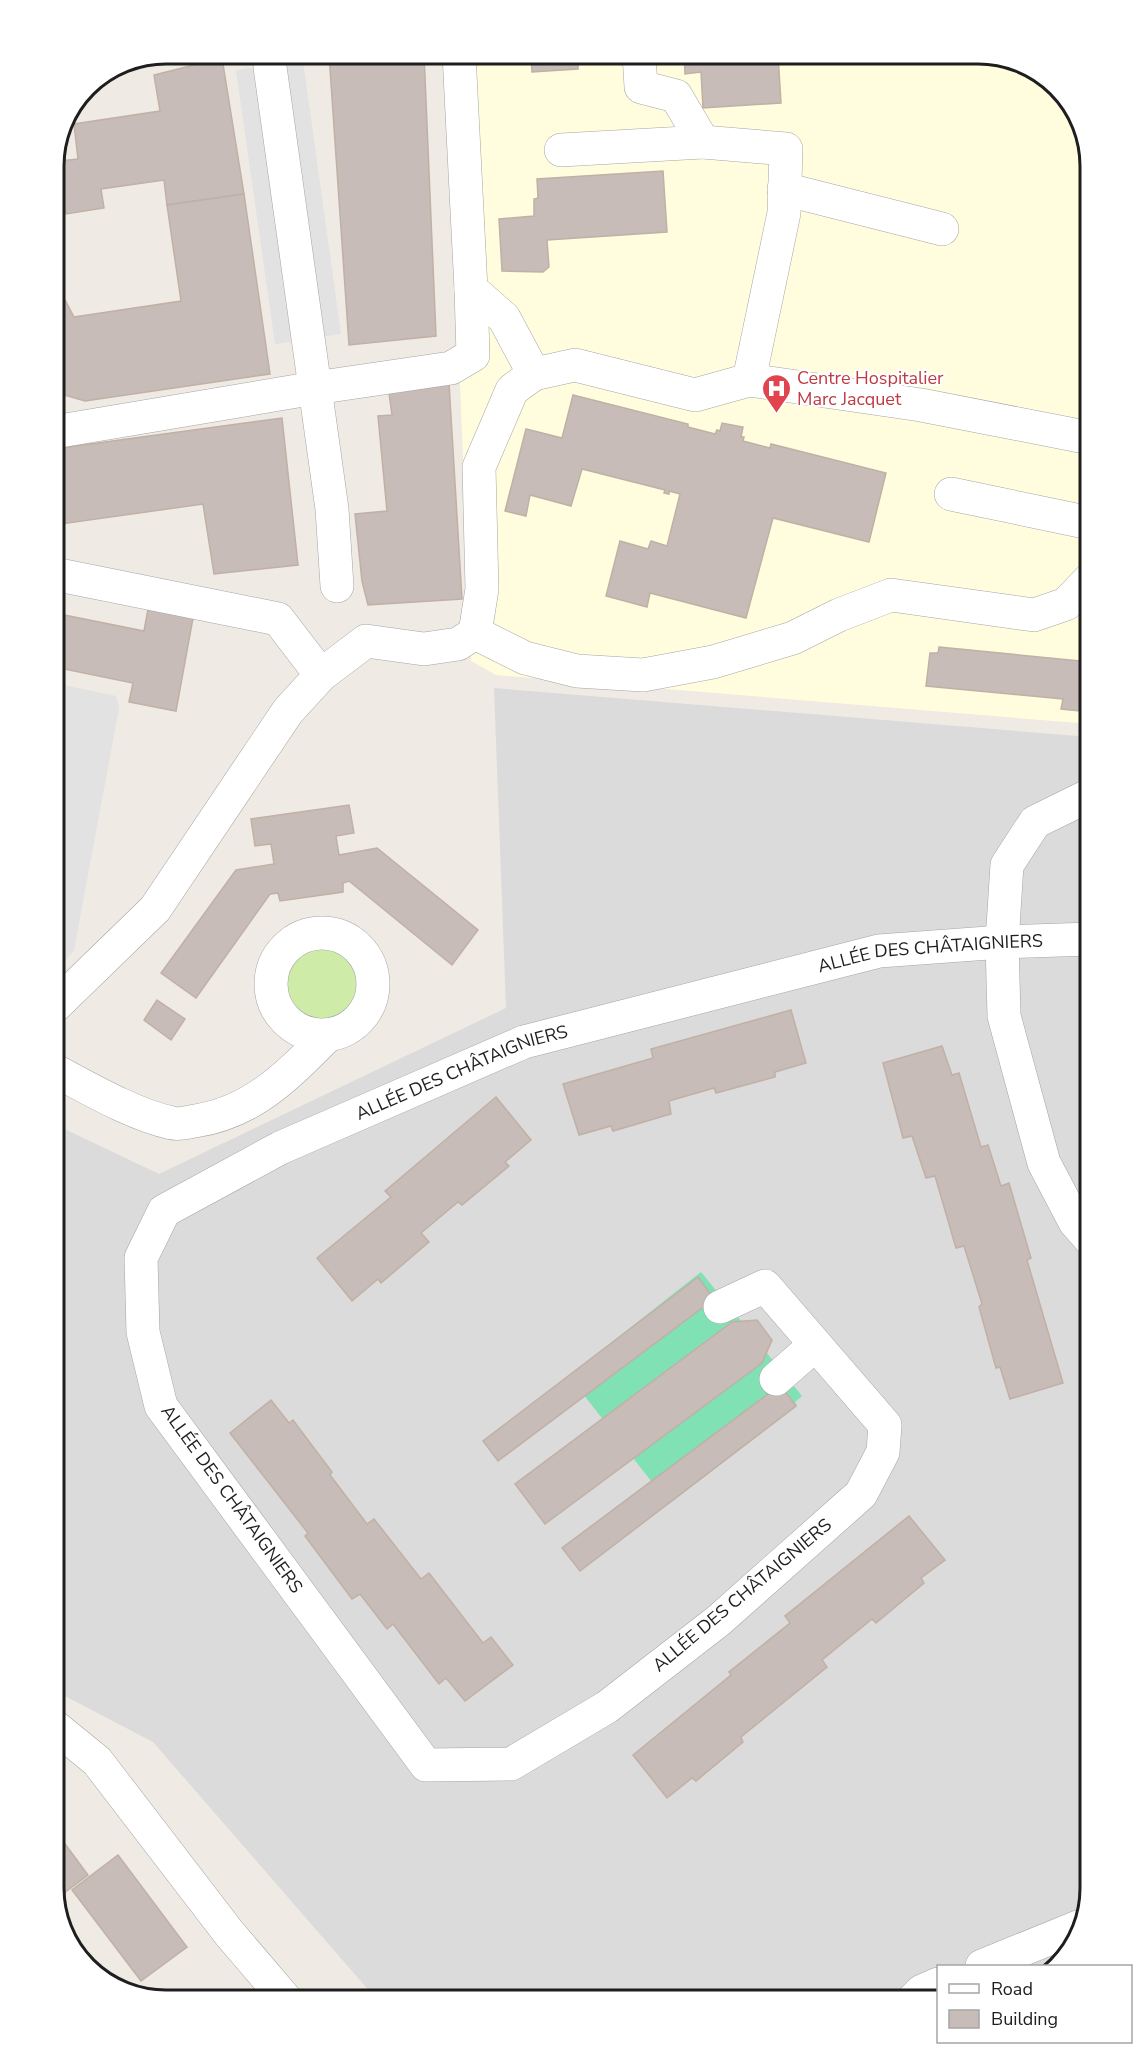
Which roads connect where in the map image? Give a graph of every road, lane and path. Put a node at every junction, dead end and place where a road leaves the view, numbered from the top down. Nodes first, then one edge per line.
1 (460, 64) edge
2 (640, 65) edge
3 (270, 67) dead end
4 (703, 142) junction
5 (561, 150) dead end
6 (784, 189) junction
7 (942, 230) dead end
8 (471, 289) junction
9 (534, 374) junction
10 (749, 380) junction
11 (315, 388) junction
12 (65, 430) edge
13 (1080, 436) edge
14 (951, 494) dead end
15 (1080, 521) edge
16 (65, 576) edge
17 (338, 586) dead end
18 (1080, 589) edge
19 (475, 633) junction
20 (321, 675) junction
21 (1080, 800) edge
22 (1080, 939) edge
23 (1002, 942) junction
24 (65, 997) edge
25 (328, 1035) dead end
26 (64, 1075) edge
27 (1080, 1228) edge
28 (720, 1307) dead end
29 (815, 1344) junction
30 (776, 1379) dead end
31 (64, 1734) edge
32 (1071, 1930) edge
33 (984, 1965) edge
34 (278, 1990) edge

1 - 8 street
2 - 4 street
3 - 11 street
4 - 5 street
4 - 6 street
6 - 7 street
6 - 10 street
8 - 9 street
8 - 11 street
9 - 10 street
9 - 19 street
10 - 13 street
11 - 12 street
11 - 17 street
14 - 15 street
16 - 20 street
18 - 19 street
19 - 20 street
20 - 24 street
21 - 23 street
22 - 23 street, ALLÉE DES CHÂTAIGNIERS
23 - 27 street
23 - 29 street, ALLÉE DES CHÂTAIGNIERS
25 - 26 street
28 - 29 street, ALLÉE DES CHÂTAIGNIERS
29 - 30 street
31 - 34 street
32 - 33 street

